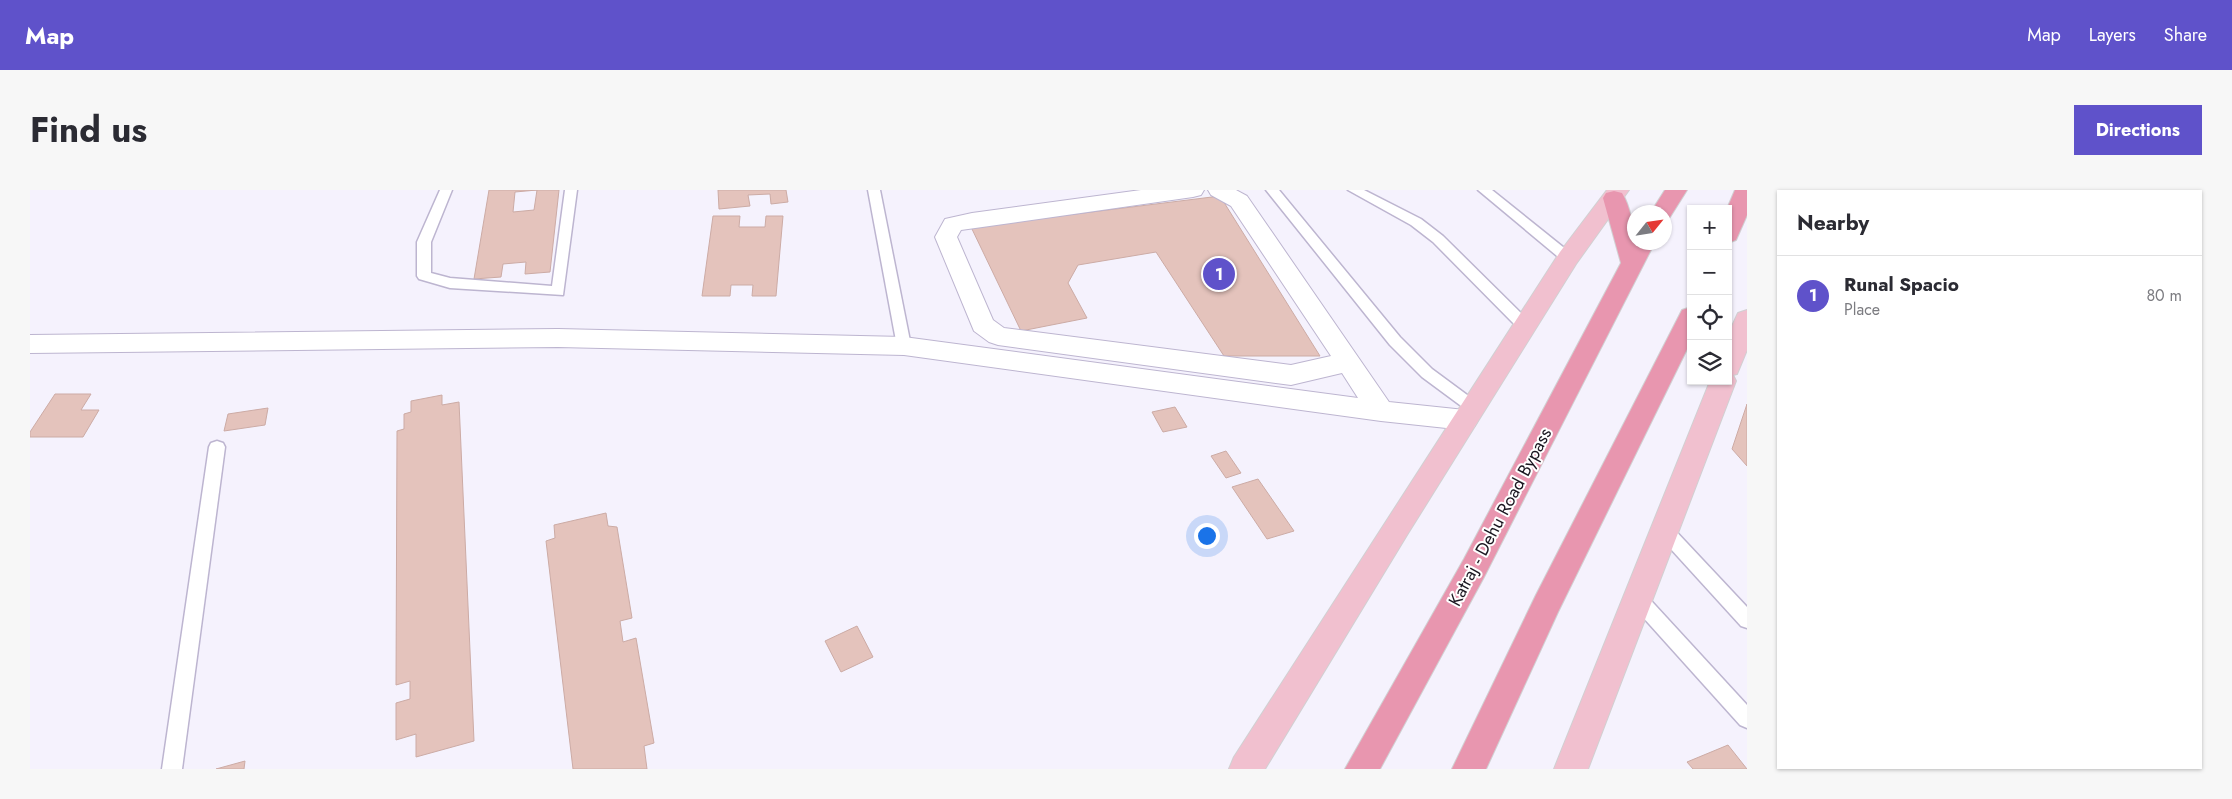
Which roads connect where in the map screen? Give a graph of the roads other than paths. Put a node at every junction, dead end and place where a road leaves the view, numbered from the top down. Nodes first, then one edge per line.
1 (446, 190) edge
2 (571, 190) edge
3 (874, 190) edge
4 (1193, 190) edge
5 (1219, 190) edge
6 (1272, 190) edge
7 (1354, 190) edge
8 (1484, 190) edge
9 (1676, 190) edge
10 (1616, 194) edge
11 (1743, 197) edge
12 (1666, 205) edge
13 (1732, 225) edge
14 (1747, 244) edge
15 (1732, 250) edge
16 (1638, 252) edge
17 (1568, 258) junction
18 (1747, 319) edge
19 (1687, 324) edge
20 (1525, 326) junction
21 (30, 344) edge
22 (904, 346) junction
23 (1732, 357) edge
24 (1348, 362) junction
25 (1721, 385) edge
26 (1380, 410) junction
27 (1469, 414) junction
28 (217, 447) dead end
29 (1664, 531) junction
30 (1638, 599) junction
31 (1747, 620) edge
32 (1747, 719) edge
33 (172, 769) edge
34 (1246, 769) edge
35 (1362, 769) edge
36 (1469, 769) edge
37 (1572, 769) edge

1 - 2 lane
3 - 22 lane
4 - 24 street
5 - 24 street
6 - 27 lane
7 - 20 lane
8 - 17 lane
9 - 12 highway
10 - 16 highway
10 - 17 main road
11 - 13 highway
14 - 15 highway
16 - 35 highway, Katraj - Dehu Road Bypass
17 - 20 main road
18 - 23 main road
19 - 36 highway
20 - 27 main road
21 - 22 street
22 - 26 street
24 - 26 street
25 - 29 main road
26 - 27 street
27 - 34 main road
28 - 33 lane
29 - 30 main road
29 - 31 lane
30 - 32 lane
30 - 37 main road

